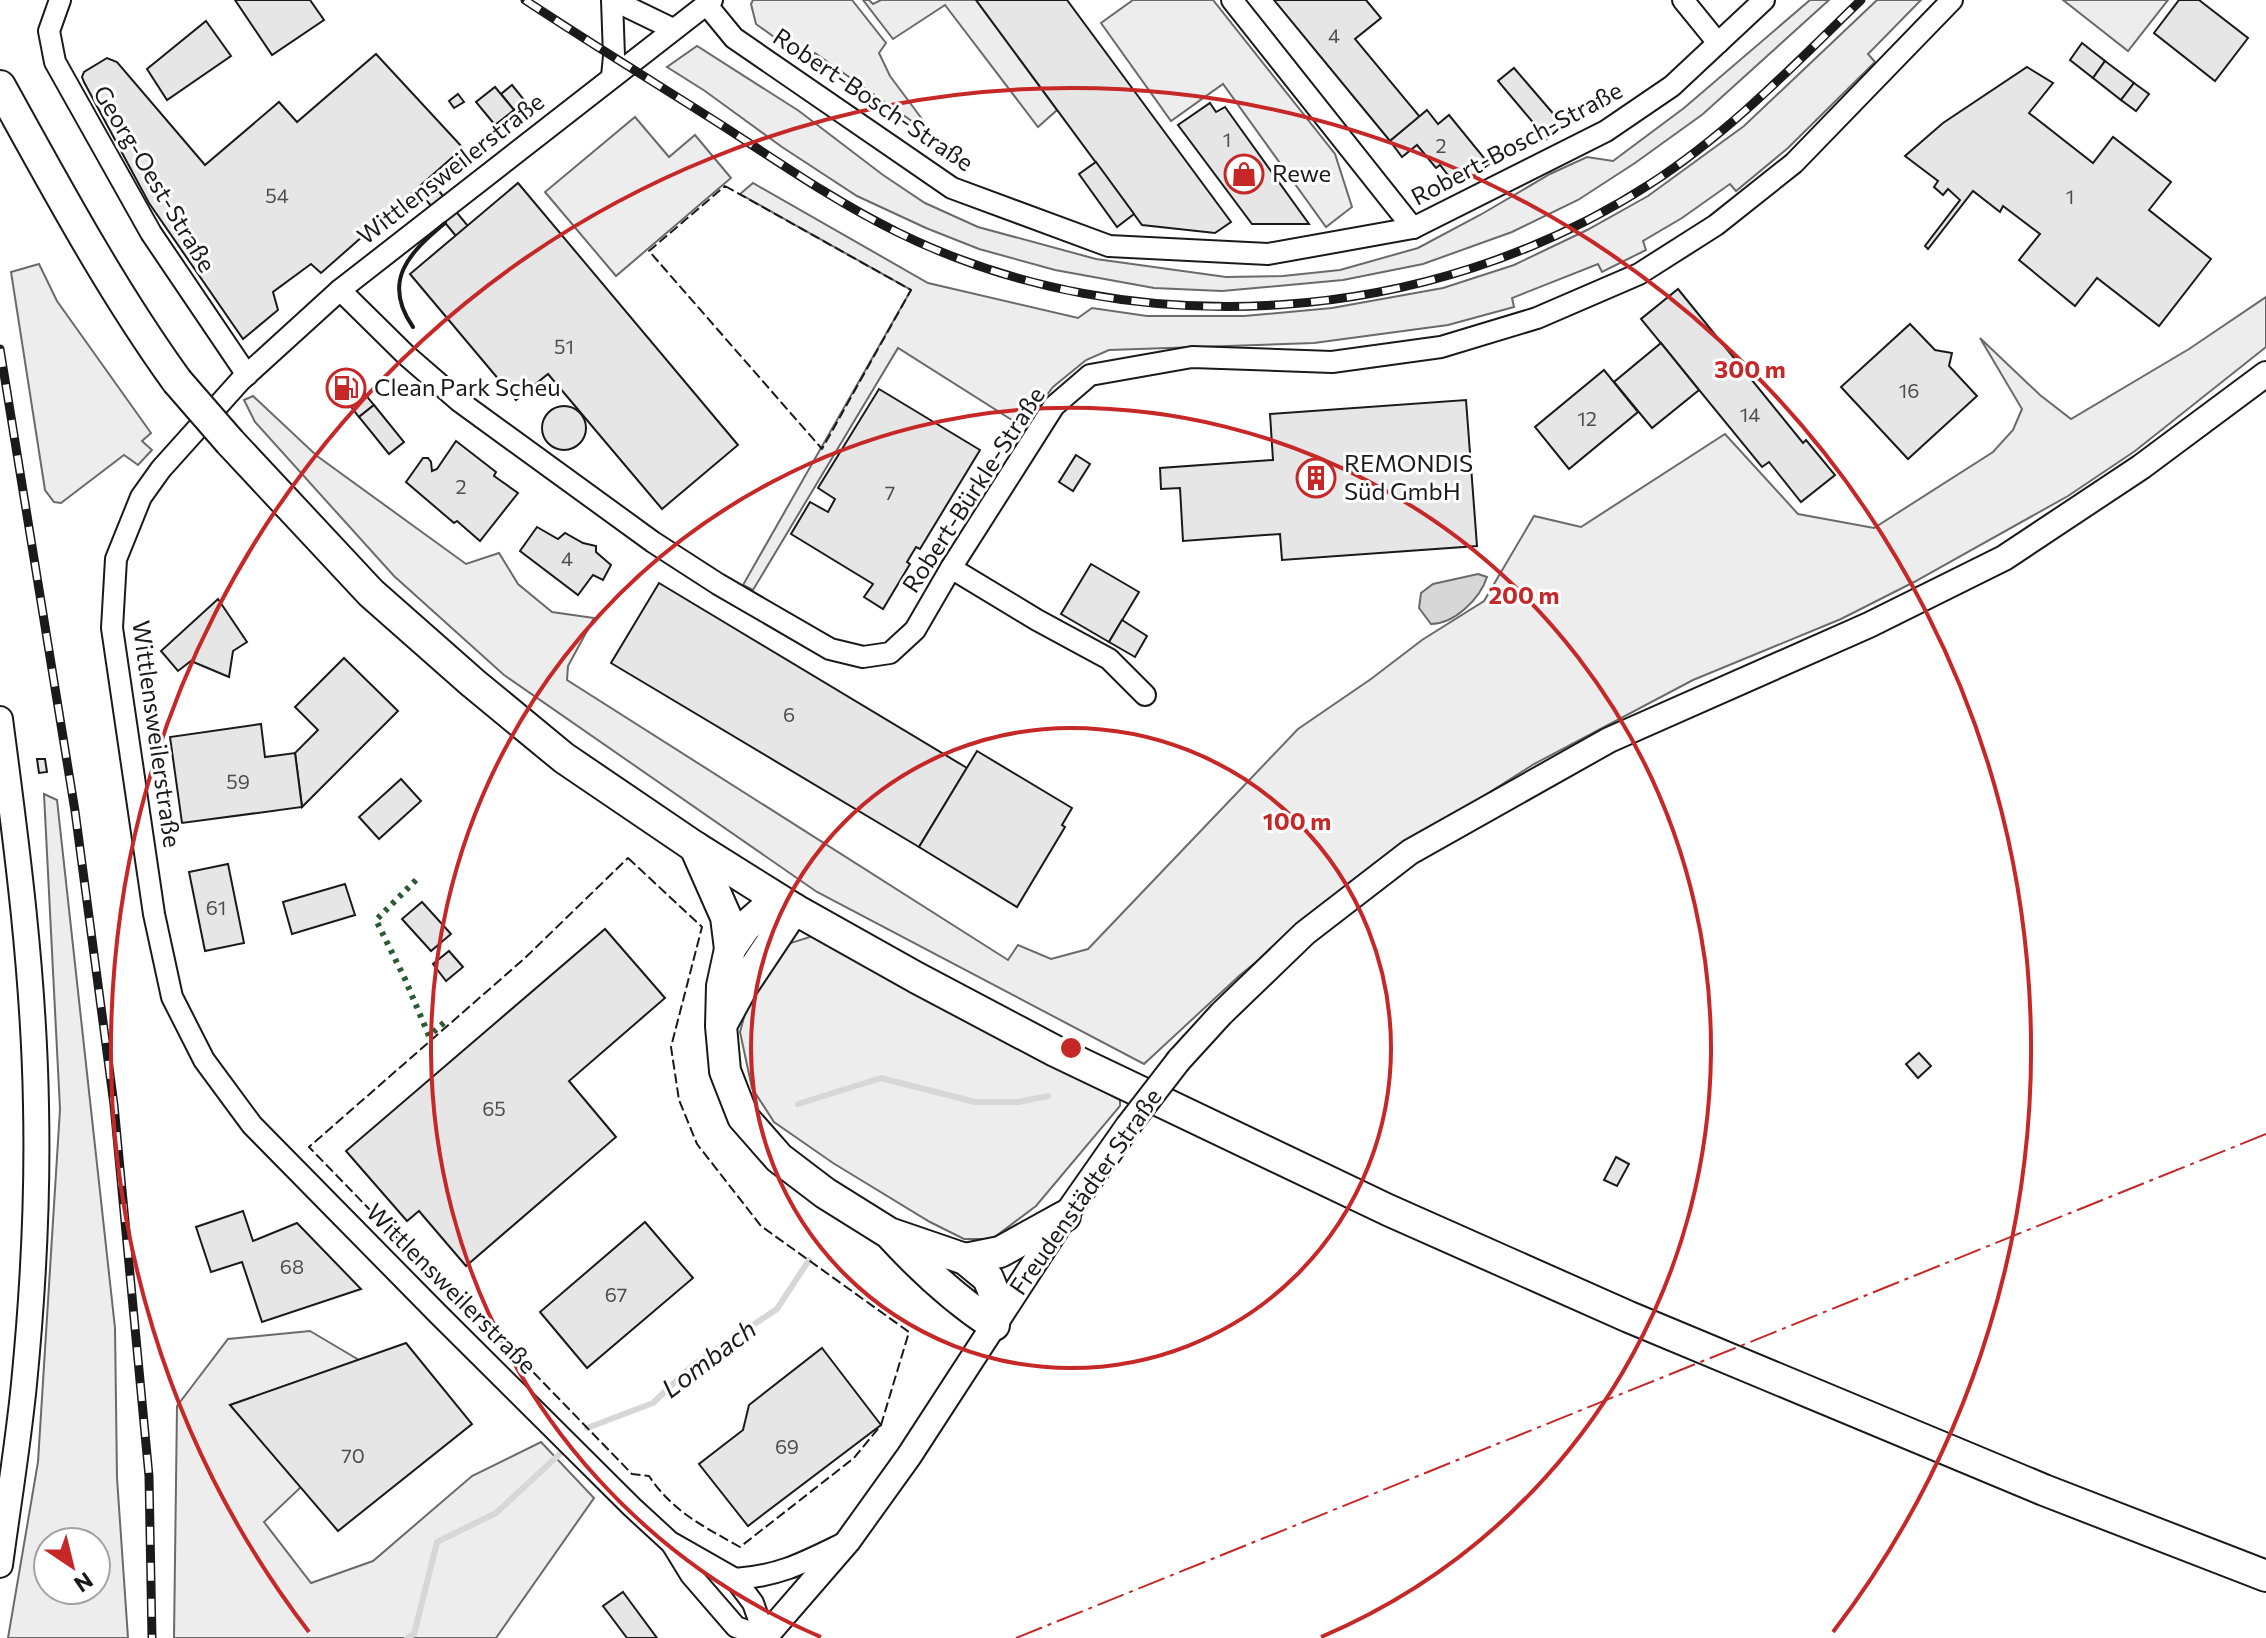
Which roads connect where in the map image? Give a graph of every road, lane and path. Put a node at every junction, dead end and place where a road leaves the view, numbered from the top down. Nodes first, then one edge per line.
1 (60, 0) edge
2 (612, 0) edge
3 (1232, 0) edge
4 (1683, 0) edge
5 (1764, 0) edge
6 (1952, 0) edge
7 (709, 2) edge
8 (673, 29) junction
9 (1718, 43) junction
10 (612, 77) junction
11 (0, 86) edge
12 (1413, 228) junction
13 (340, 290) junction
14 (2266, 374) edge
15 (247, 375) junction
16 (951, 568) junction
17 (1145, 695) dead end
18 (0, 719) edge
19 (695, 847) junction
20 (786, 904) junction
21 (730, 949) junction
22 (721, 1026) junction
23 (1065, 1216) junction
24 (889, 1233) junction
25 (965, 1259) junction
26 (994, 1325) junction
27 (848, 1541) junction
28 (670, 1542) junction
29 (0, 1565) edge
30 (2266, 1576) edge
31 (735, 1579) junction
32 (764, 1638) edge

1 - 15 street, Georg-Oest-Straße
2 - 8 street
2 - 10 street
3 - 12 street
4 - 9 street
5 - 9 street, Robert-Bosch-Straße
6 - 16 street, Robert-Bürkle-Straße
7 - 8 street, Wittlensweilerstraße
7 - 12 street, Robert-Bosch-Straße
8 - 10 street, Wittlensweilerstraße
9 - 12 street, Robert-Bosch-Straße
10 - 13 street, Wittlensweilerstraße
11 - 19 main road, bridge
13 - 15 street, Wittlensweilerstraße
13 - 16 street, Robert-Bürkle-Straße
14 - 23 street, Freudenstädter Straße, bridge
15 - 28 street, Wittlensweilerstraße
16 - 17 street
18 - 29 street
19 - 20 main road
19 - 21 main road
20 - 21 main road
20 - 22 main road
20 - 30 main road
21 - 22 main road
22 - 24 main road
23 - 25 main road
23 - 26 street, Freudenstädter Straße
24 - 25 main road
24 - 26 main road
25 - 26 main road
26 - 27 street, Freudenstädter Straße
27 - 31 street
27 - 32 street, Freudenstädter Straße
28 - 31 street, Wittlensweilerstraße
28 - 32 street, Wittlensweilerstraße
31 - 32 street, Wittlensweilerstraße

